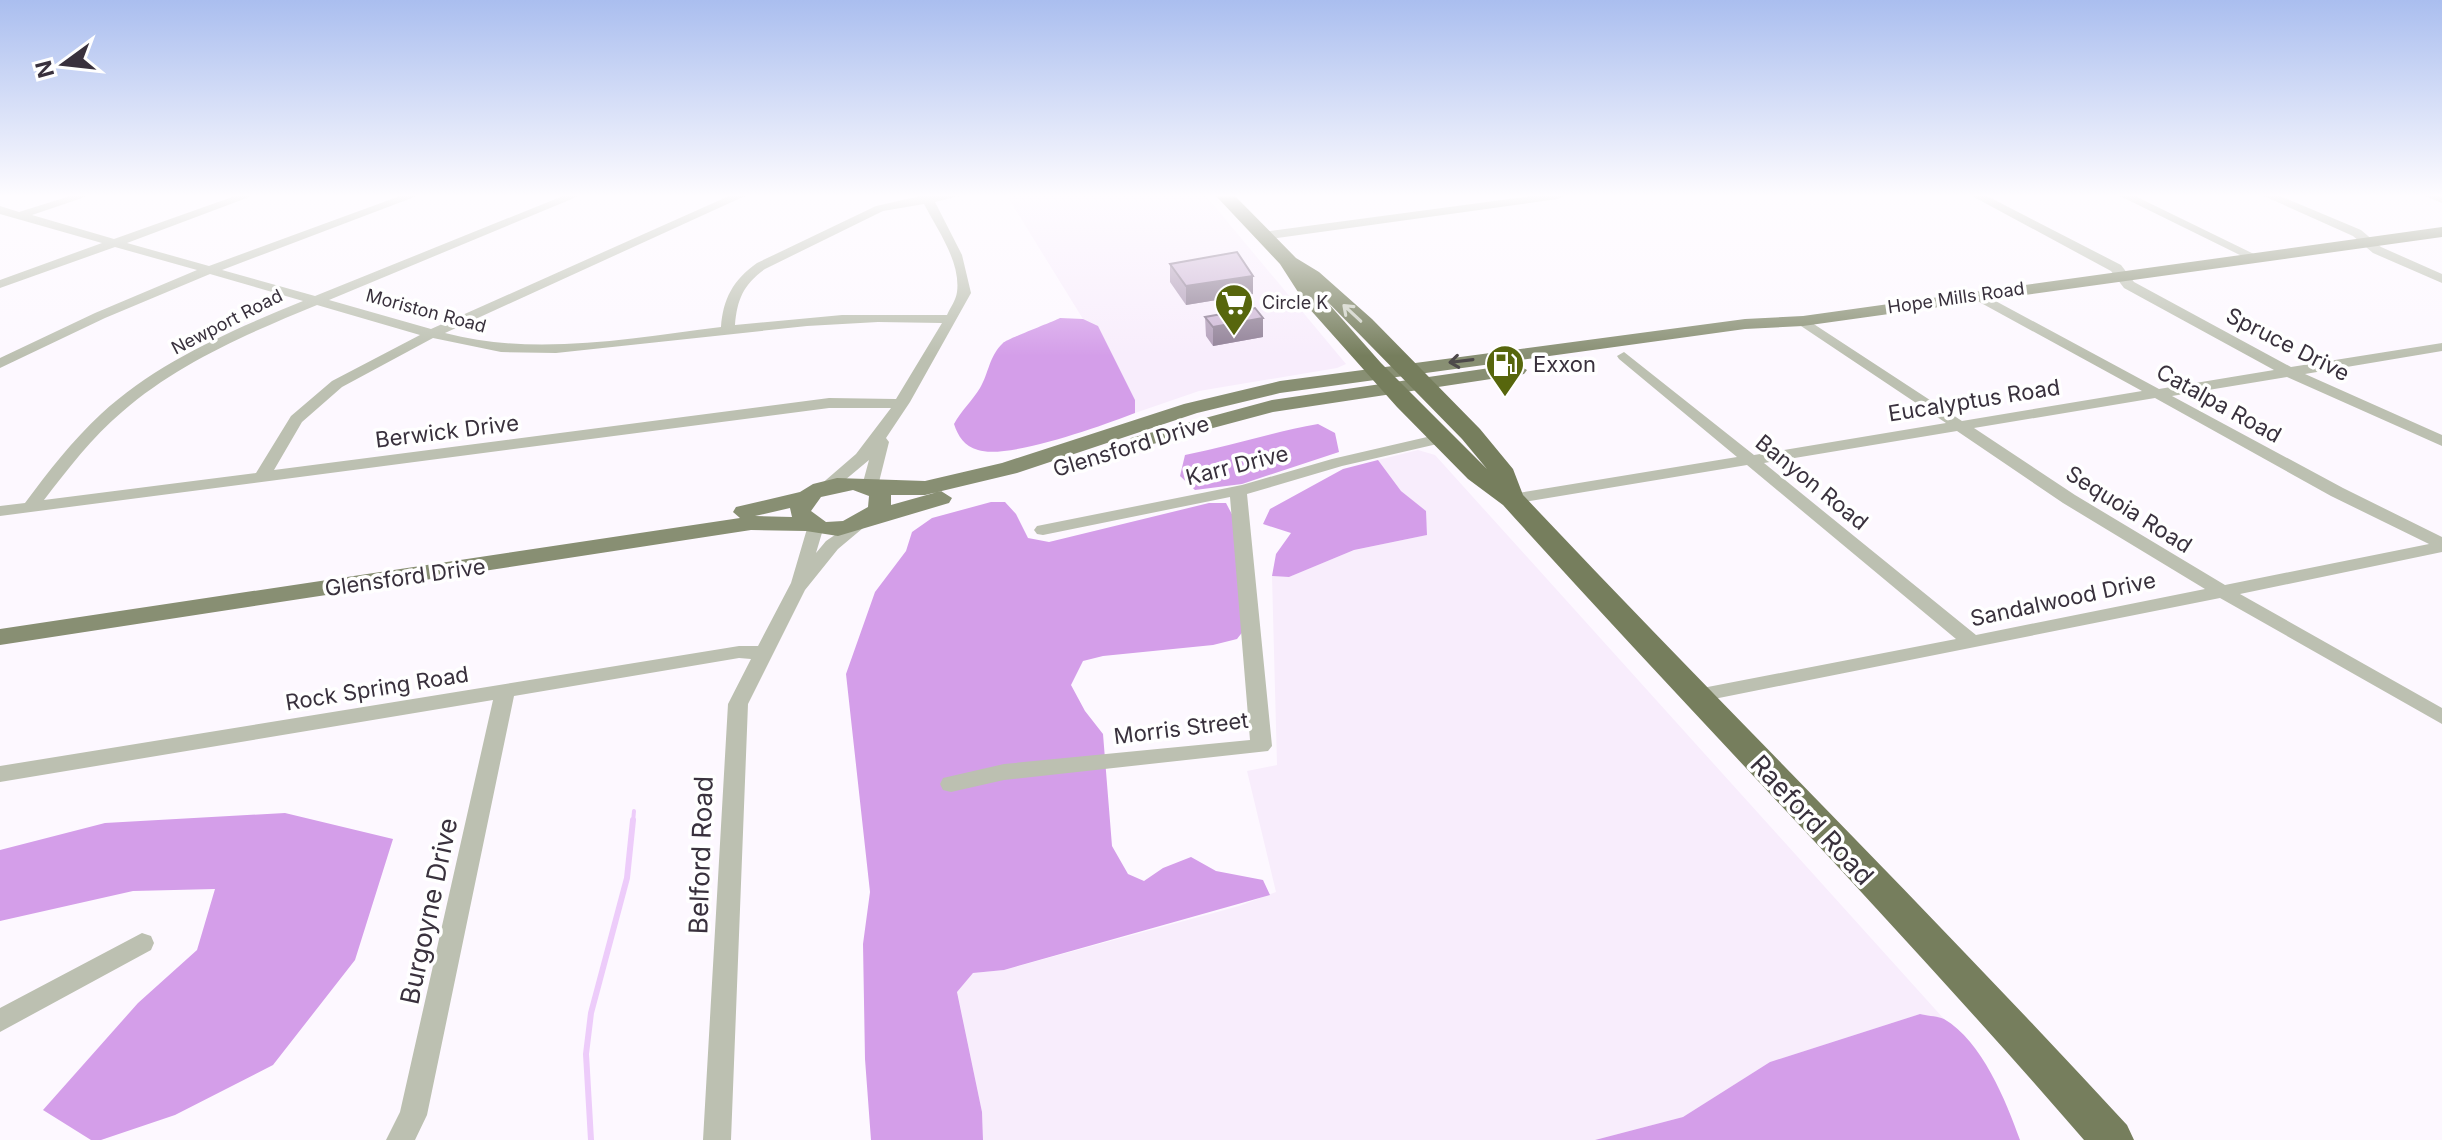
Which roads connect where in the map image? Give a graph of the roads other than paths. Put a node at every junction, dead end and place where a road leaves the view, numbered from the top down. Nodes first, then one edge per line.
1 (93, 249) edge
2 (137, 249) edge
3 (266, 249) edge
4 (441, 249) edge
5 (620, 249) edge
6 (796, 249) edge
7 (953, 249) edge
8 (1276, 249) edge
9 (2075, 249) edge
10 (2238, 249) edge
11 (2306, 249) edge
12 (2379, 249) edge
13 (2252, 256) junction
14 (209, 270) junction
15 (2121, 274) junction
16 (2442, 279) edge
17 (0, 284) edge
18 (1977, 295) junction
19 (317, 299) junction
20 (949, 319) junction
21 (1803, 321) junction
22 (728, 330) junction
23 (433, 333) junction
24 (2437, 350) edge
25 (1624, 356) junction
26 (0, 364) edge
27 (2287, 371) junction
28 (1397, 378) junction
29 (2154, 393) junction
30 (900, 404) junction
31 (1960, 425) junction
32 (883, 431) junction
33 (1440, 439) junction
34 (2442, 441) edge
35 (1747, 458) junction
36 (261, 478) junction
37 (872, 487) junction
38 (1238, 490) junction
39 (817, 492) junction
40 (1512, 499) junction
41 (30, 507) junction
42 (0, 511) edge
43 (866, 520) junction
44 (812, 525) junction
45 (1043, 530) dead end
46 (2442, 546) edge
47 (797, 588) junction
48 (2224, 590) junction
49 (0, 622) edge
50 (0, 637) edge
51 (1972, 642) junction
52 (762, 653) junction
53 (505, 691) junction
54 (1694, 696) junction
55 (2442, 717) edge
56 (0, 774) edge
57 (951, 784) dead end
58 (142, 943) dead end
59 (0, 1021) edge
60 (400, 1140) edge
61 (717, 1140) edge
62 (2112, 1140) edge

1 - 17 street
2 - 14 street, Moriston Road
3 - 14 street
4 - 19 street, Newport Road
5 - 23 street
6 - 22 street
7 - 20 street
8 - 28 highway, Raeford Road
9 - 15 street, Spruce Drive
10 - 13 street
11 - 13 main road, Hope Mills Road
12 - 16 street
13 - 15 main road, Hope Mills Road
14 - 19 street, Moriston Road
14 - 26 street
15 - 18 main road, Hope Mills Road
15 - 27 street, Spruce Drive
18 - 21 main road, Hope Mills Road
18 - 29 street, Catalpa Road
19 - 23 street, Moriston Road
19 - 41 street, Newport Road
20 - 22 street, Moriston Road
20 - 30 street
21 - 25 main road, Hope Mills Road
21 -> 28 main road, Hope Mills Road
21 - 31 street, Sequoia Road
22 - 23 street, Moriston Road
23 - 36 street
24 - 27 street, Eucalyptus Road
25 - 28 main road, Hope Mills Road
25 - 35 street, Banyon Road
27 - 29 street, Eucalyptus Road
27 - 34 street, Spruce Drive
28 - 33 highway, Raeford Road
28 - 37 main road, Glensford Drive
28 - 40 highway, Raeford Road
28 - 43 main road, Glensford Drive
29 - 31 street, Eucalyptus Road
29 - 46 street, Catalpa Road
30 - 32 street
30 - 36 street, Berwick Drive
31 - 35 street, Eucalyptus Road
31 - 48 street, Sequoia Road
32 - 37 street
32 - 39 street
33 - 38 street, Karr Drive
33 - 40 highway, Raeford Road
35 - 40 street, Eucalyptus Road
35 - 51 street, Banyon Road
36 - 41 street, Berwick Drive
37 - 39 main road, Glensford Drive
37 - 43 main road
38 - 45 street, Karr Drive
38 - 57 street, Morris Street
39 - 44 main road
39 - 49 main road, Glensford Drive
40 - 54 highway, Raeford Road
41 - 42 street, Berwick Drive
43 - 44 main road, Glensford Drive
43 - 47 street, Belford Road
44 - 47 street, Belford Road
44 - 50 main road, Glensford Drive
46 - 48 street, Sandalwood Drive
47 - 52 street, Belford Road
48 - 51 street, Sandalwood Drive
48 - 55 street, Sequoia Road
51 - 54 street, Sandalwood Drive
52 - 53 street, Rock Spring Road
52 - 61 street, Belford Road
53 - 56 street, Rock Spring Road
53 - 60 street, Burgoyne Drive
54 - 62 highway, Raeford Road
58 - 59 street

